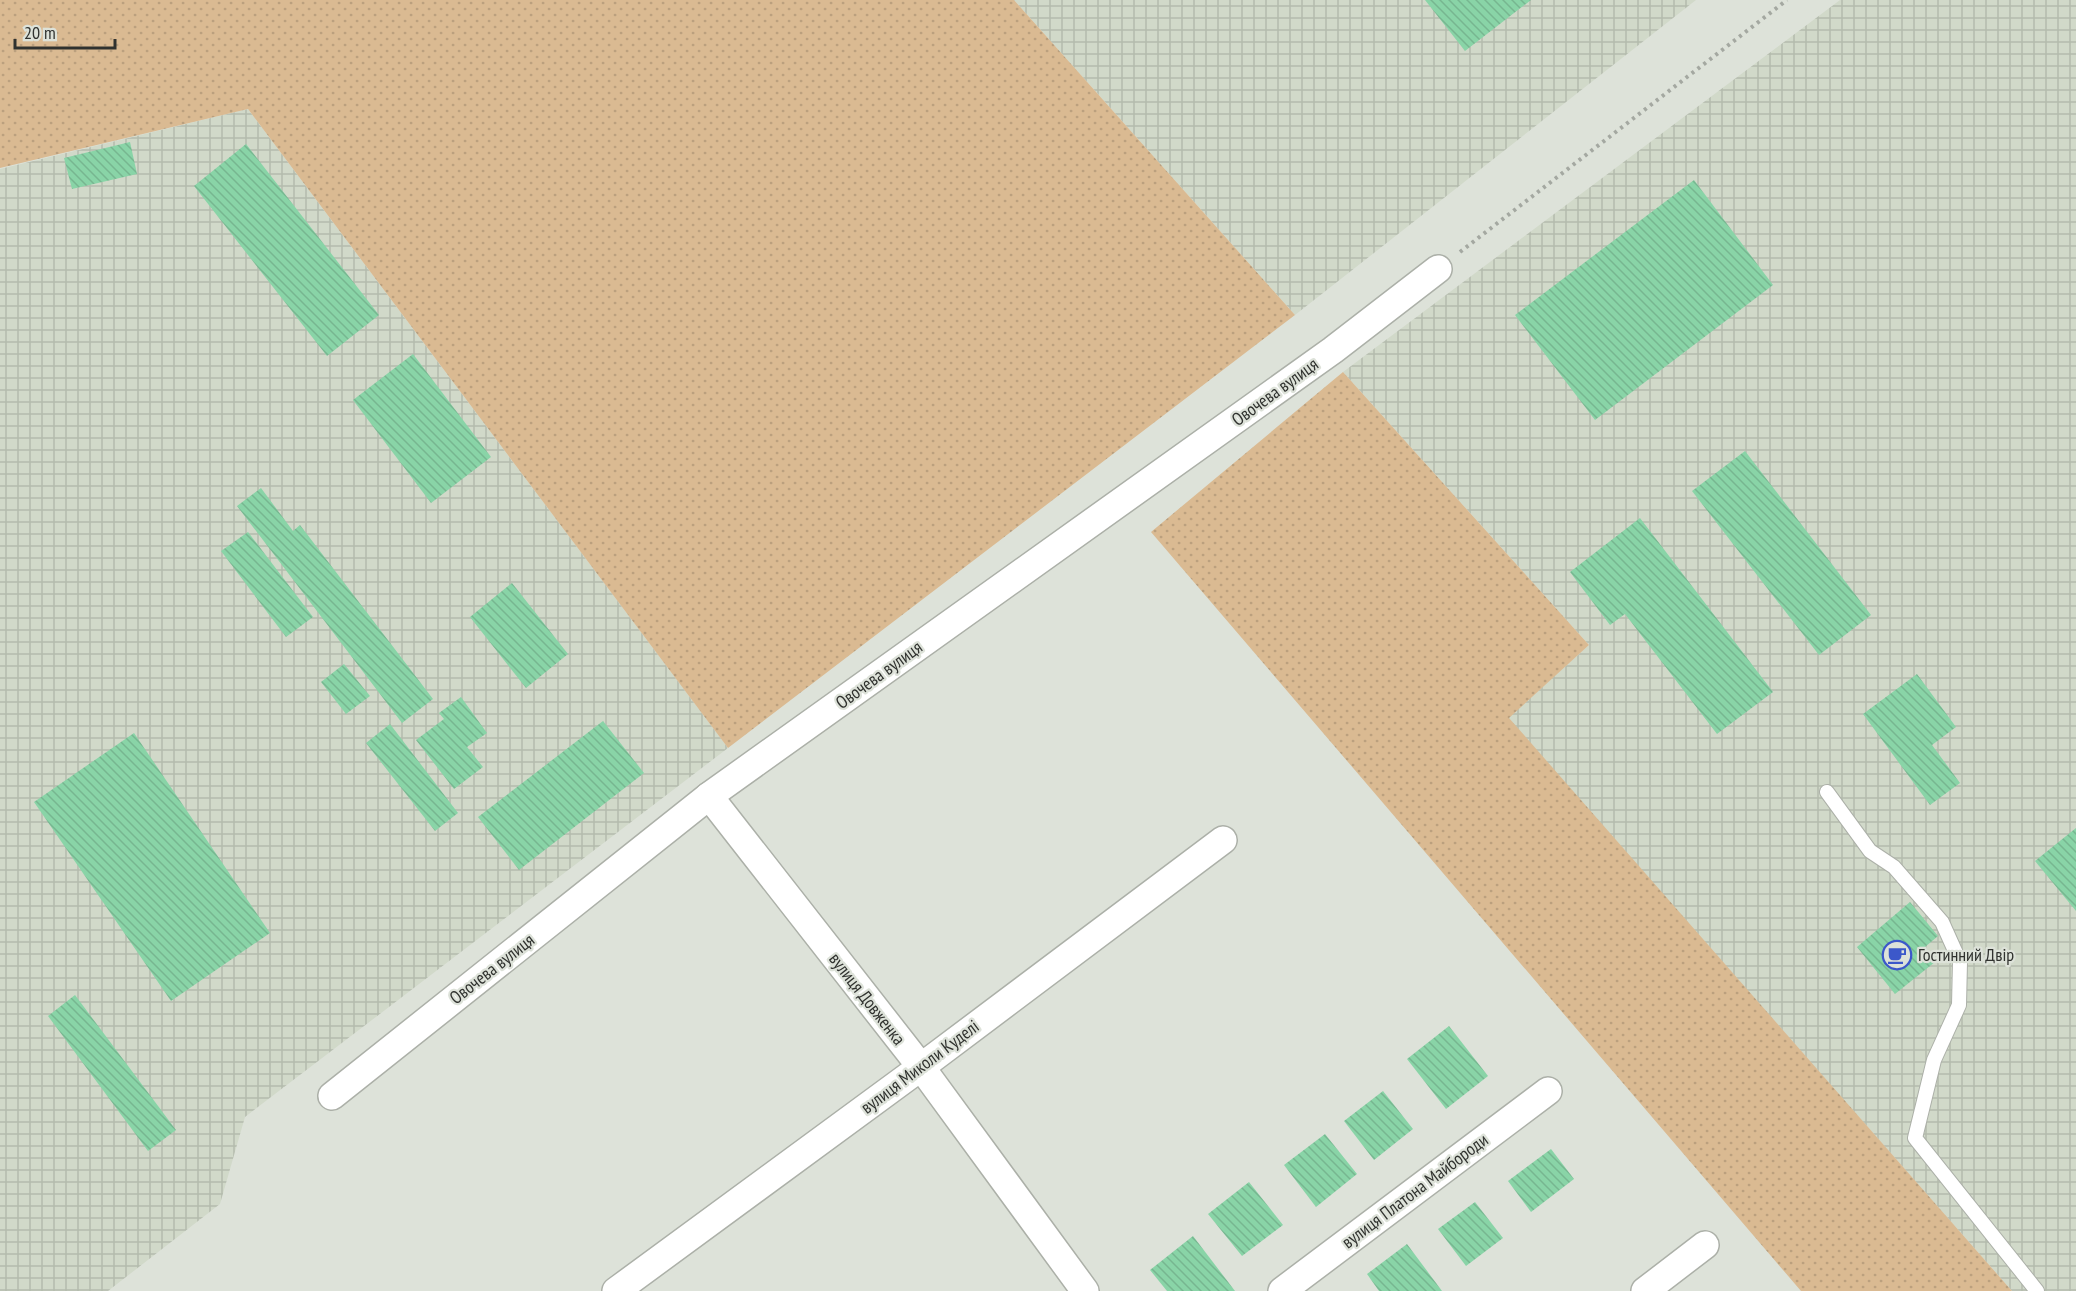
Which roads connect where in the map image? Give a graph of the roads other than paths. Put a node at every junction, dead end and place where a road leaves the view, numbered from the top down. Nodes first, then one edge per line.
1 (1438, 268) road end
2 (1827, 792) dead end
3 (709, 796) junction
4 (1223, 840) dead end
5 (921, 1067) junction
6 (1548, 1091) dead end
7 (332, 1096) dead end
8 (1705, 1245) dead end
9 (616, 1291) edge
10 (1085, 1291) edge
11 (1282, 1291) edge
12 (1645, 1291) edge
13 (2037, 1291) edge

1 - 3 street, Овочева вулиця
2 - 13 lane
3 - 5 street, вулиця Довженка
3 - 7 street, Овочева вулиця
4 - 5 street, вулиця Миколи Куделі
5 - 9 street, вулиця Миколи Куделі
5 - 10 street, вулиця Довженка
6 - 11 street, вулиця Платона Майбороди
8 - 12 street

